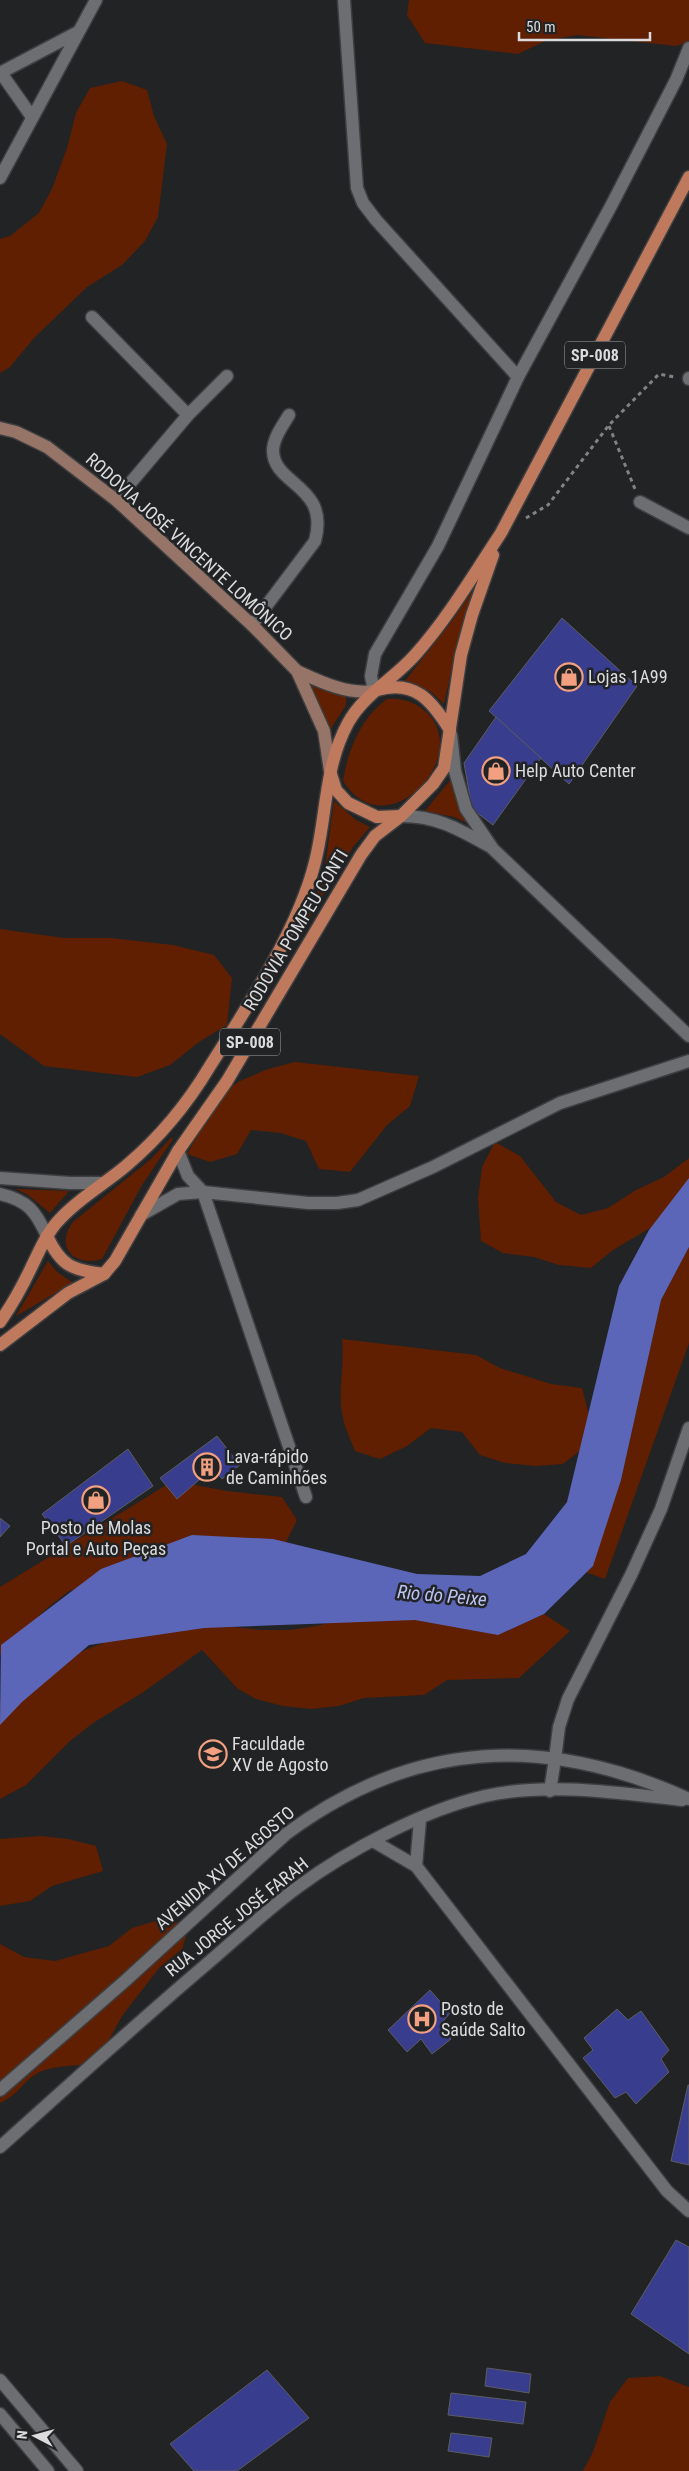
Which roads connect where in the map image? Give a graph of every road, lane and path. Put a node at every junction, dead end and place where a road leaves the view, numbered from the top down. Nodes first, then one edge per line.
1 (96, 0) edge
2 (344, 0) edge
3 (78, 32) junction
4 (689, 48) edge
5 (0, 73) edge
6 (32, 117) junction
7 (689, 177) edge
8 (0, 178) edge
9 (92, 317) dead end
10 (227, 376) dead end
11 (518, 377) junction
12 (689, 378) edge
13 (188, 415) junction
14 (289, 415) dead end
15 (609, 425) junction
16 (0, 428) edge
17 (116, 500) junction
18 (640, 502) joint
19 (689, 528) edge
20 (501, 533) junction
21 (252, 625) junction
22 (297, 671) junction
23 (374, 691) junction
24 (450, 730) junction
25 (330, 771) junction
26 (401, 816) junction
27 (493, 849) junction
28 (689, 1036) edge
29 (689, 1061) edge
30 (178, 1151) junction
31 (0, 1178) edge
32 (103, 1183) junction
33 (203, 1192) junction
34 (0, 1194) edge
35 (140, 1215) junction
36 (47, 1236) junction
37 (104, 1274) junction
38 (0, 1322) edge
39 (0, 1344) edge
40 (689, 1428) edge
41 (306, 1497) dead end
42 (555, 1760) junction
43 (550, 1791) junction
44 (689, 1800) edge
45 (420, 1820) junction
46 (373, 1842) junction
47 (416, 1866) junction
48 (0, 2090) edge
49 (0, 2147) edge
50 (689, 2211) edge
51 (0, 2380) edge
52 (0, 2414) edge
53 (48, 2471) edge
54 (77, 2471) edge

1 - 3 street
2 - 11 street
3 - 5 street
3 - 6 street
4 - 11 street
5 - 6 street
6 - 8 street
7 - 20 main road, SP-008
9 - 13 street
10 - 13 street
11 - 23 street
12 - 15 path
13 - 17 street
14 - 21 street
15 - 18 path
15 - 20 path
16 - 17 main road, RODOVIA JOSÉ VINCENTE LOMÔNICO
17 - 21 main road, RODOVIA JOSÉ VINCENTE LOMÔNICO
18 - 19 street
20 - 23 main road, SP-008
20 - 24 main road, SP-008
21 - 22 main road, RODOVIA JOSÉ VINCENTE LOMÔNICO
22 - 23 main road, RODOVIA JOSÉ VINCENTE LOMÔNICO
22 - 25 main road, RODOVIA JOSÉ VINCENTE LOMÔNICO
23 - 24 main road
23 - 25 main road, SP-008
24 - 26 main road, SP-008
24 - 27 street
25 - 26 main road
25 - 32 main road, RODOVIA POMPEU CONTI / SP-008
26 - 27 street
26 - 30 main road, RODOVIA POMPEU CONTI / SP-008
27 - 28 street
29 - 33 street
30 - 33 street
30 - 35 main road, RODOVIA POMPEU CONTI / SP-008
31 - 32 street
32 - 36 main road, RODOVIA POMPEU CONTI / SP-008
33 - 35 street
33 - 41 street
34 - 36 street
35 - 37 main road, RODOVIA POMPEU CONTI / SP-008
36 - 37 main road
36 - 38 main road, SP-008
37 - 39 main road, SP-008
40 - 42 street
42 - 43 street
42 - 44 street, AVENIDA XV DE AGOSTO
42 - 48 street, AVENIDA XV DE AGOSTO
43 - 44 street, RUA JORGE JOSÉ FARAH
43 - 45 street, RUA JORGE JOSÉ FARAH
45 - 46 street, RUA JORGE JOSÉ FARAH
45 - 47 street
46 - 47 street
46 - 49 street, RUA JORGE JOSÉ FARAH
47 - 50 street
51 - 54 street
52 - 53 street

